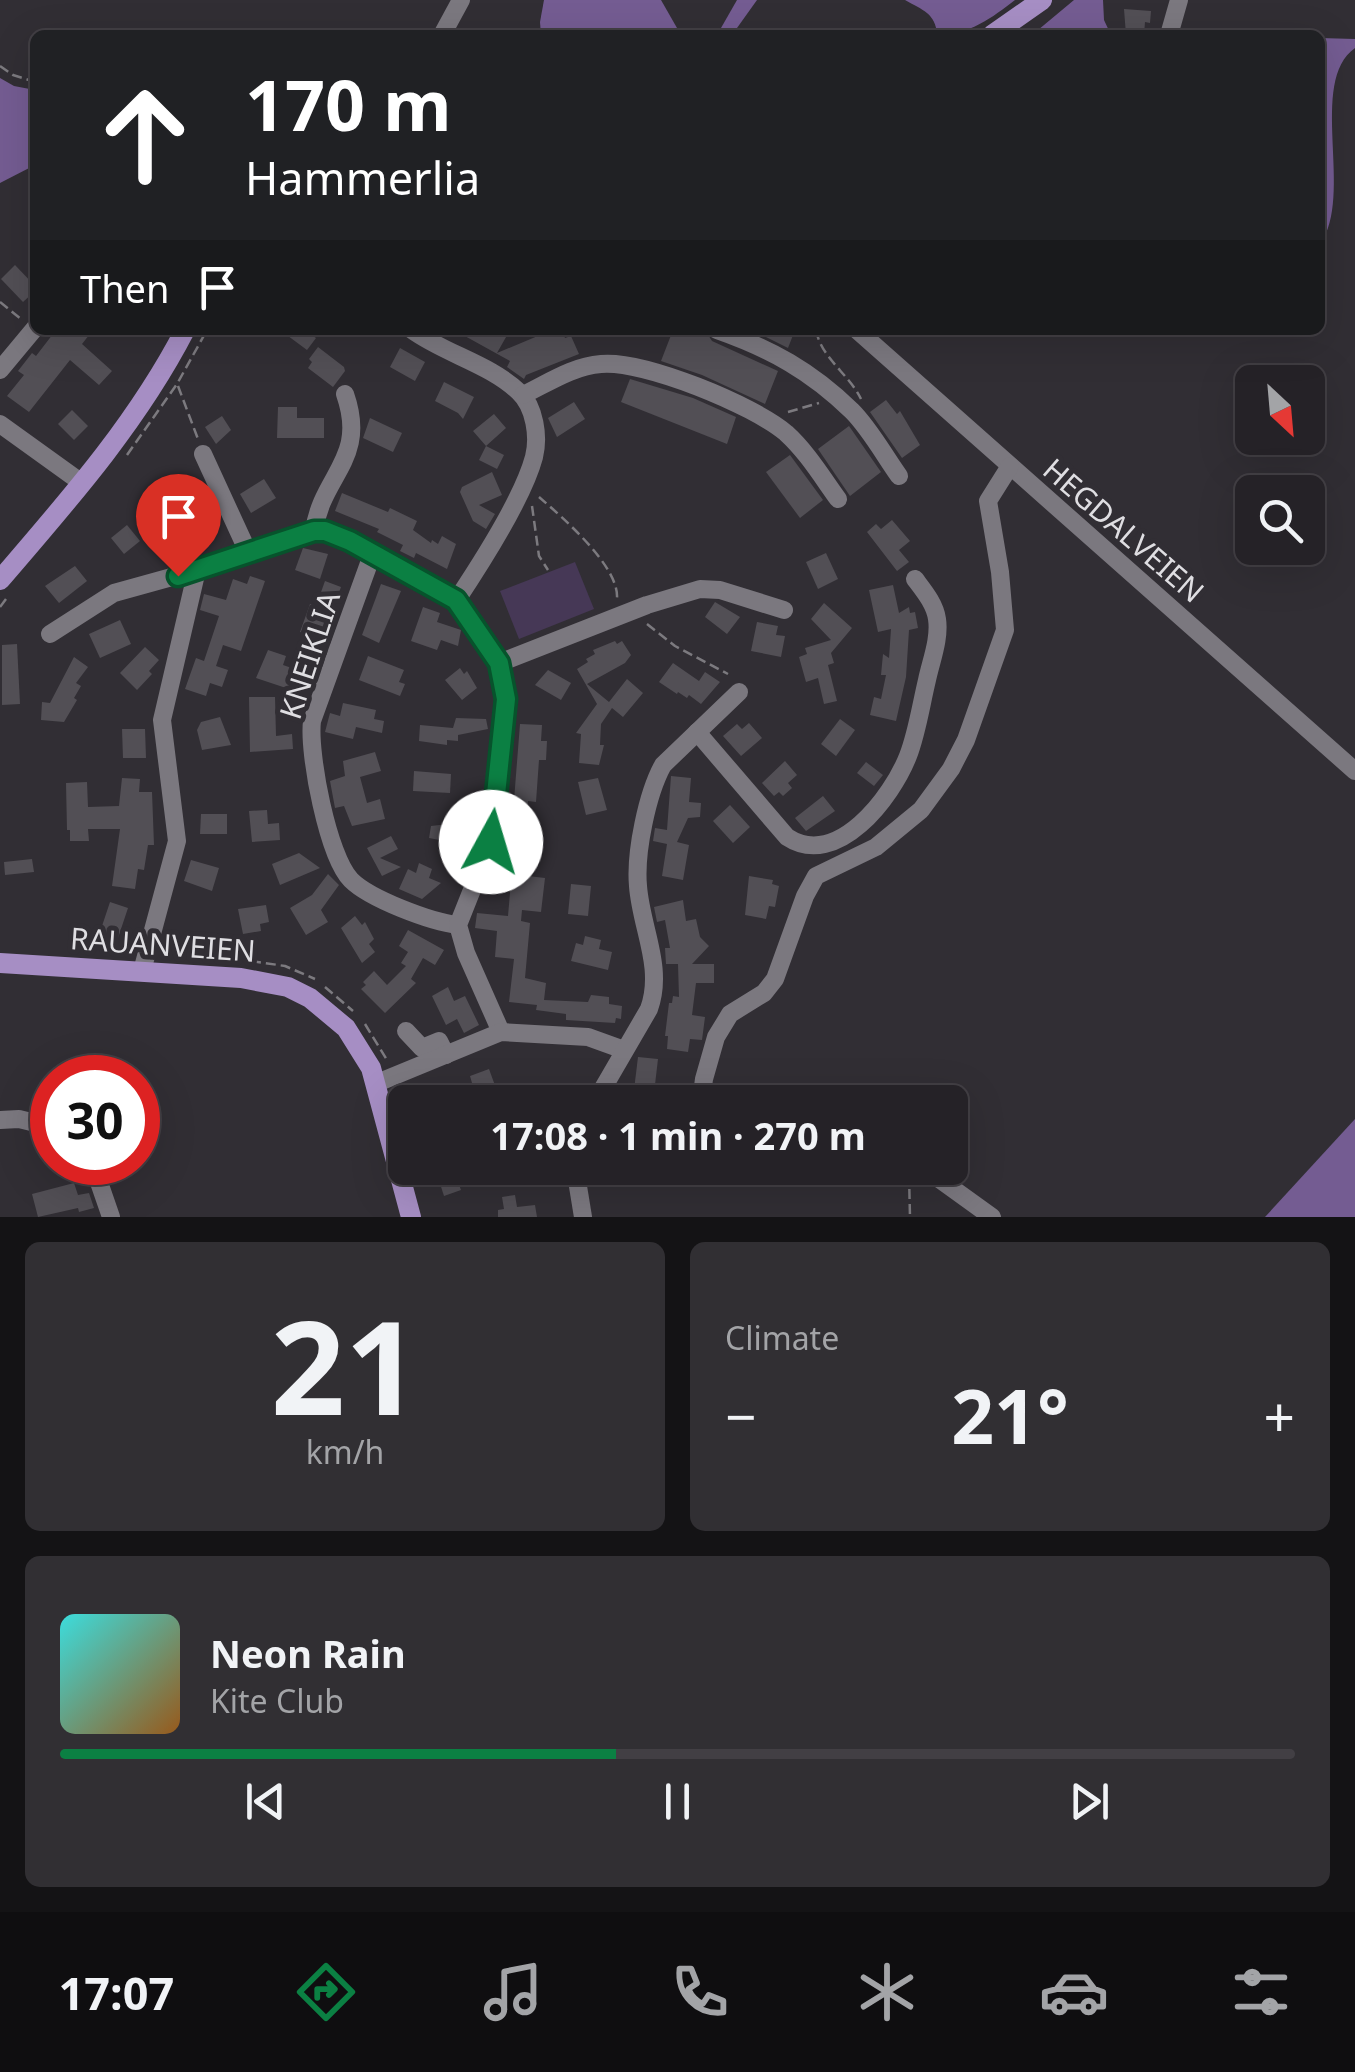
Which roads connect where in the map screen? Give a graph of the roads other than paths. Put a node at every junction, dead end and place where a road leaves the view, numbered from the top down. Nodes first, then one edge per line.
1 (460, 0) edge
2 (1042, 0) edge
3 (1179, 0) edge
4 (445, 30) edge
5 (999, 30) edge
6 (1171, 30) edge
7 (30, 334) edge
8 (182, 335) edge
9 (421, 335) edge
10 (730, 335) edge
11 (863, 335) edge
12 (0, 370) edge
13 (345, 394) dead end
14 (523, 396) junction
15 (0, 424) edge
16 (203, 454) road end
17 (1010, 466) junction
18 (899, 476) dead end
19 (82, 483) junction
20 (838, 500) dead end
21 (314, 531) junction
22 (248, 552) junction
23 (372, 555) junction
24 (197, 570) junction
25 (914, 579) dead end
26 (0, 580) edge
27 (456, 600) junction
28 (784, 610) dead end
29 (50, 634) dead end
30 (499, 663) junction
31 (739, 692) dead end
32 (697, 732) junction
33 (1355, 771) edge
34 (458, 925) junction
35 (0, 963) edge
36 (142, 972) junction
37 (406, 1031) dead end
38 (501, 1032) junction
39 (624, 1050) junction
40 (446, 1055) junction
41 (378, 1083) junction
42 (604, 1085) edge
43 (705, 1085) edge
44 (0, 1120) edge
45 (30, 1122) edge
46 (98, 1185) edge
47 (578, 1185) edge
48 (948, 1185) edge
49 (106, 1214) edge
50 (411, 1217) edge
51 (583, 1217) edge
52 (992, 1217) edge

1 - 4 street
2 - 5 main road
3 - 6 street
7 - 12 street
8 - 19 main road
9 - 14 street
10 - 18 street
11 - 17 street, HEGDALVEIEN
13 - 21 street
14 - 20 street
14 - 27 street
15 - 19 street
16 - 22 street
17 - 33 street, HEGDALVEIEN
17 - 43 street
19 - 26 main road
21 - 22 street
21 - 23 street
22 - 24 street
23 - 27 street
23 - 34 street, KNEIKLIA
24 - 29 street
24 - 36 street
25 - 32 street
27 - 30 street
28 - 30 street
30 - 34 street
31 - 32 street
32 - 39 street
34 - 38 street
35 - 36 main road, RAUANVEIEN
36 - 41 main road, RAUANVEIEN
37 - 40 street
38 - 39 street
38 - 40 street
39 - 42 street
40 - 41 street
41 - 50 main road, RAUANVEIEN
44 - 45 street
46 - 49 street
47 - 51 street
48 - 52 street

